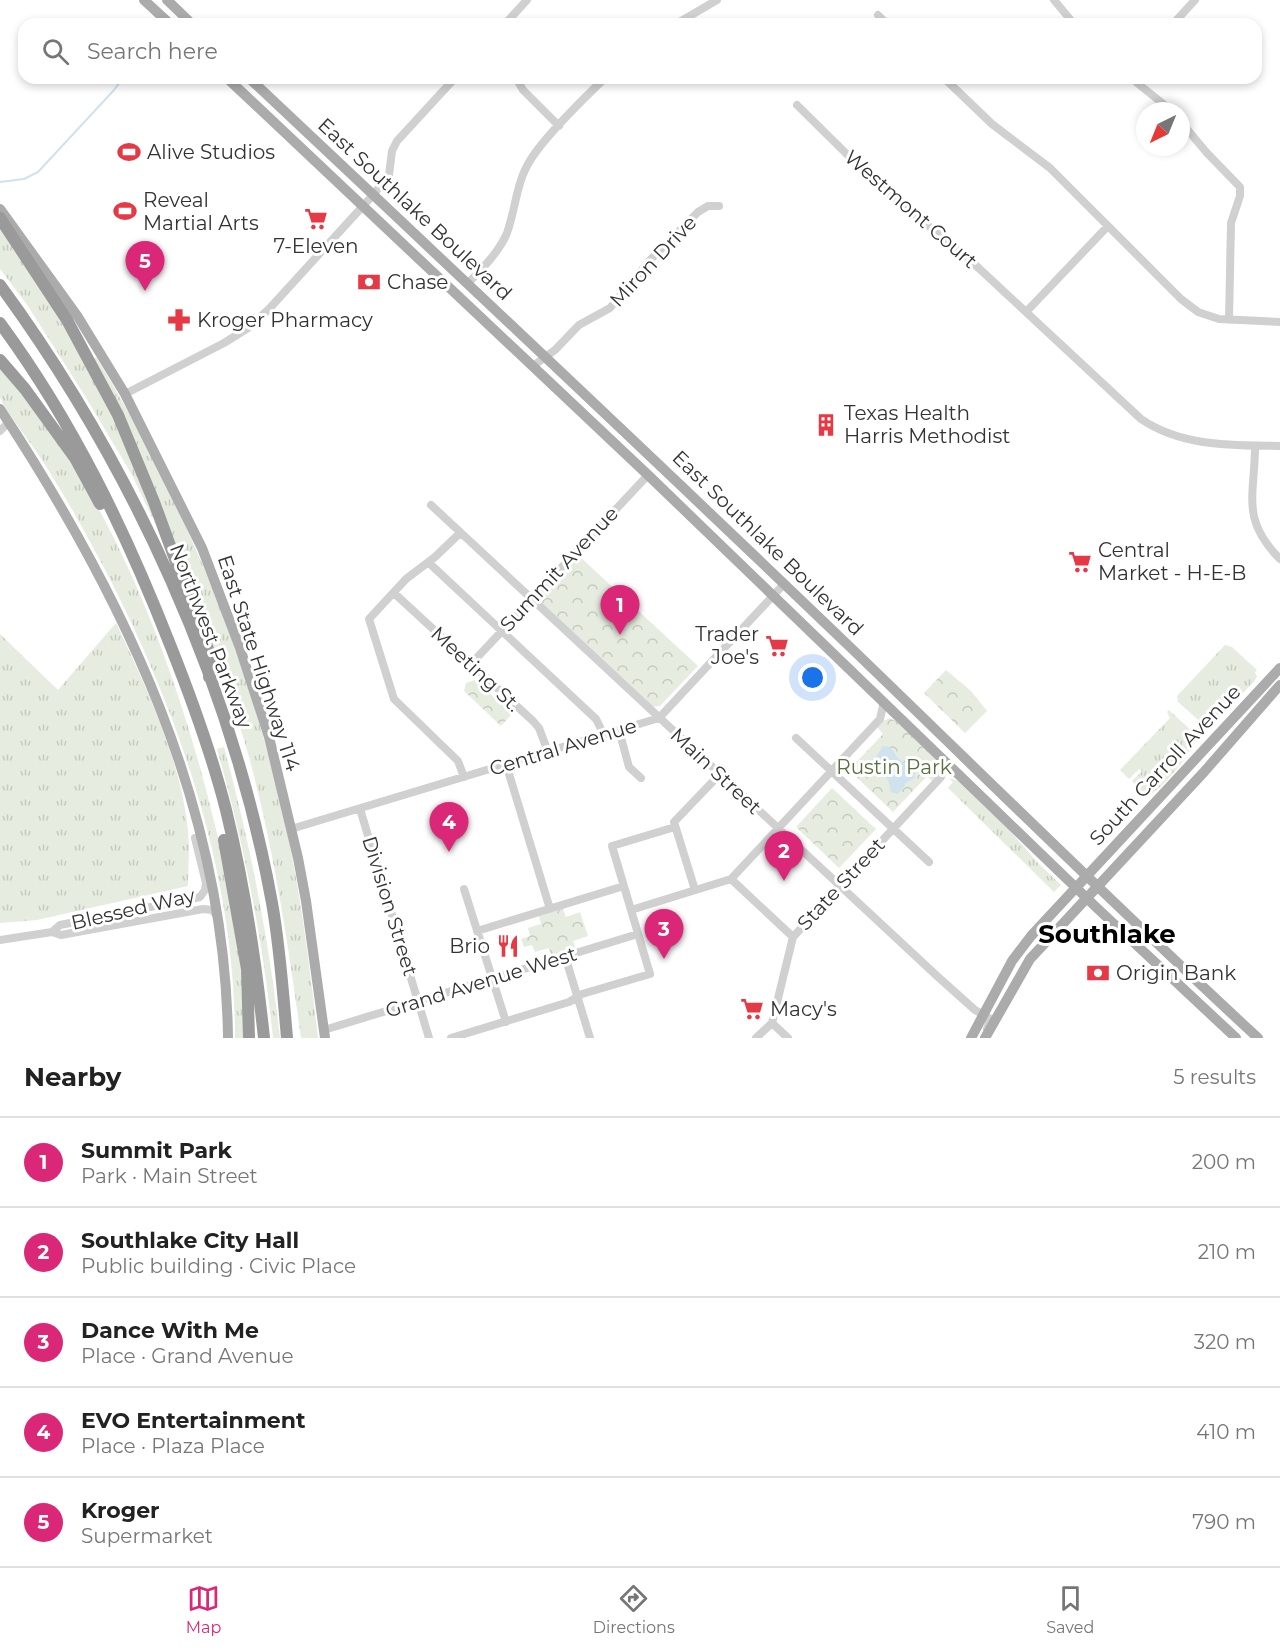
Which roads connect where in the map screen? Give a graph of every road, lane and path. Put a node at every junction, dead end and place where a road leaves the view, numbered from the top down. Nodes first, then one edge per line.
1 (144, 0) edge
2 (166, 0) edge
3 (527, 0) edge
4 (717, 0) edge
5 (1054, 0) edge
6 (1195, 0) edge
7 (705, 3) edge
8 (878, 15) dead end
9 (164, 18) edge
10 (186, 18) edge
11 (510, 18) edge
12 (684, 18) edge
13 (881, 18) edge
14 (1069, 18) edge
15 (1178, 18) edge
16 (233, 84) edge
17 (255, 84) edge
18 (449, 84) edge
19 (520, 84) edge
20 (599, 84) edge
21 (950, 84) edge
22 (1138, 84) edge
23 (1161, 102) edge
24 (797, 105) dead end
25 (559, 126) junction
26 (1190, 133) edge
27 (374, 195) junction
28 (362, 206) junction
29 (719, 206) dead end
30 (0, 209) edge
31 (0, 218) edge
32 (1107, 227) junction
33 (468, 284) junction
34 (0, 285) edge
35 (1026, 312) junction
36 (1229, 320) junction
37 (1280, 322) edge
38 (0, 323) edge
39 (547, 357) junction
40 (0, 360) edge
41 (533, 366) junction
42 (125, 394) junction
43 (0, 409) edge
44 (9, 422) junction
45 (0, 431) edge
46 (1255, 446) junction
47 (1280, 446) edge
48 (648, 475) junction
49 (430, 505) dead end
50 (460, 533) junction
51 (132, 551) junction
52 (1280, 558) edge
53 (428, 562) junction
54 (784, 584) junction
55 (394, 593) junction
56 (773, 595) junction
57 (531, 600) junction
58 (502, 631) junction
59 (471, 664) junction
60 (209, 678) junction
61 (1278, 678) edge
62 (882, 700) junction
63 (1237, 714) junction
64 (900, 717) junction
65 (659, 718) junction
66 (880, 719) junction
67 (619, 730) junction
68 (604, 735) junction
69 (796, 738) dead end
70 (1211, 741) junction
71 (548, 752) junction
72 (1220, 754) junction
73 (942, 758) junction
74 (506, 764) junction
75 (831, 770) junction
76 (720, 774) junction
77 (464, 777) junction
78 (941, 777) junction
79 (962, 777) junction
80 (641, 778) dead end
81 (1195, 782) junction
82 (226, 809) junction
83 (360, 809) junction
84 (196, 810) junction
85 (675, 827) junction
86 (778, 828) junction
87 (893, 828) junction
88 (291, 829) junction
89 (929, 862) dead end
90 (1086, 877) junction
91 (731, 879) junction
92 (624, 886) junction
93 (840, 886) junction
94 (1096, 886) junction
95 (1076, 887) junction
96 (464, 889) dead end
97 (695, 890) junction
98 (1086, 897) junction
99 (550, 909) junction
100 (631, 910) junction
101 (219, 919) junction
102 (477, 931) junction
103 (52, 932) junction
104 (638, 934) junction
105 (793, 937) junction
106 (0, 940) edge
107 (565, 956) junction
108 (280, 965) junction
109 (492, 978) junction
110 (577, 997) junction
111 (418, 1000) junction
112 (984, 1015) junction
113 (506, 1022) junction
114 (771, 1023) junction
115 (324, 1034) edge
116 (228, 1038) edge
117 (249, 1038) edge
118 (264, 1038) edge
119 (287, 1038) edge
120 (296, 1038) edge
121 (429, 1038) edge
122 (452, 1038) edge
123 (590, 1038) edge
124 (756, 1038) edge
125 (788, 1038) edge
126 (971, 1038) edge
127 (985, 1038) edge
128 (1236, 1038) edge
129 (1258, 1038) edge

1 - 9 main road
2 - 10 main road
3 - 11 street
4 - 7 street
5 - 14 street
6 - 15 street
7 - 12 street
8 - 13 street
16 - 28 main road, East Southlake Boulevard
17 - 27 main road, East Southlake Boulevard
18 - 27 street
19 - 25 street
20 - 25 street
21 - 32 street
22 - 23 street
24 - 35 street, Westmont Court
25 - 33 street
26 - 36 street
27 - 28 street
27 - 33 main road, East Southlake Boulevard
28 - 41 main road, East Southlake Boulevard
28 - 42 street
29 - 39 street, Miron Drive
30 - 42 main road, East State Highway 114
31 - 60 highway
32 - 35 street
32 - 36 street
33 - 39 main road, East Southlake Boulevard
34 - 60 highway, Northwest Parkway
35 - 46 street, Westmont Court
36 - 37 street
38 - 51 highway, Northwest Parkway
39 - 41 street, Miron Drive
39 - 54 main road, East Southlake Boulevard
40 - 51 highway
41 - 48 main road, East Southlake Boulevard
42 - 88 main road, East State Highway 114
43 - 44 main road
44 - 45 street
44 - 84 main road
46 - 47 street, Westmont Court
46 - 52 street
48 - 56 main road, East Southlake Boulevard
48 - 57 street, Summit Avenue
49 - 50 street, Main Street
50 - 53 street
50 - 57 street, Main Street
51 - 82 highway, Northwest Parkway
53 - 55 street
53 - 58 street
54 - 56 street, Central Avenue
54 - 90 main road, East Southlake Boulevard
55 - 59 street, Meeting St.
55 - 77 street
56 - 62 main road, East Southlake Boulevard
56 - 65 street, Central Avenue
57 - 58 street, Summit Avenue
57 - 65 street, Main Street
58 - 59 street, Summit Avenue
58 - 68 street
59 - 71 street, Meeting St.
60 - 108 highway, Northwest Parkway
61 - 63 main road, South Carroll Avenue
61 - 72 main road, South Carroll Avenue
62 - 64 main road, East Southlake Boulevard
62 - 66 street
63 - 70 main road, South Carroll Avenue
63 - 72 main road
64 - 66 street
64 - 73 main road, East Southlake Boulevard
65 - 67 street, Central Avenue
65 - 76 street, Main Street
66 - 75 street
67 - 68 street, Central Avenue
67 - 80 street
68 - 71 street, Central Avenue
69 - 75 street
70 - 81 main road
70 - 90 main road, South Carroll Avenue
71 - 74 street, Central Avenue
72 - 81 main road, South Carroll Avenue
73 - 78 street
73 - 79 main road, East Southlake Boulevard
74 - 77 street, Central Avenue
74 - 99 street
75 - 86 street
75 - 87 street
76 - 85 street
76 - 86 street, Main Street
77 - 83 street, Central Avenue
78 - 79 street
78 - 87 street, State Street
79 - 95 main road, East Southlake Boulevard
81 - 94 main road, South Carroll Avenue
82 - 117 highway
82 - 118 highway, Northwest Parkway
83 - 88 street, Central Avenue
83 - 111 street, Division Street
84 - 101 main road
84 - 103 street, Blessed Way
85 - 92 street
85 - 97 street
86 - 91 street
86 - 93 street, Main Street
87 - 89 street
87 - 93 street, State Street
88 - 115 main road, East State Highway 114
90 - 94 main road, East Southlake Boulevard
90 - 95 main road, South Carroll Avenue
91 - 97 street
91 - 105 street
92 - 99 street
92 - 100 street
93 - 105 street, State Street
93 - 112 street, Main Street
94 - 98 main road, South Carroll Avenue
94 - 129 main road, East Southlake Boulevard
95 - 98 main road, East Southlake Boulevard
95 - 112 main road, South Carroll Avenue
96 - 102 street
97 - 100 street
98 - 127 main road, South Carroll Avenue
98 - 128 main road, East Southlake Boulevard
99 - 102 street
100 - 104 street
101 - 103 street, Blessed Way
101 - 116 main road
102 - 109 street
103 - 106 street, Blessed Way
104 - 107 street, Grand Avenue West
104 - 110 street
105 - 114 street, State Street
107 - 109 street, Grand Avenue West
107 - 110 street
108 - 119 highway, Northwest Parkway
108 - 120 highway
109 - 111 street, Grand Avenue West
109 - 113 street
110 - 113 street
110 - 123 street
111 - 115 street, Grand Avenue West
111 - 121 street, Division Street
112 - 126 main road, South Carroll Avenue
112 - 127 street
113 - 122 street
114 - 124 street
114 - 125 street

